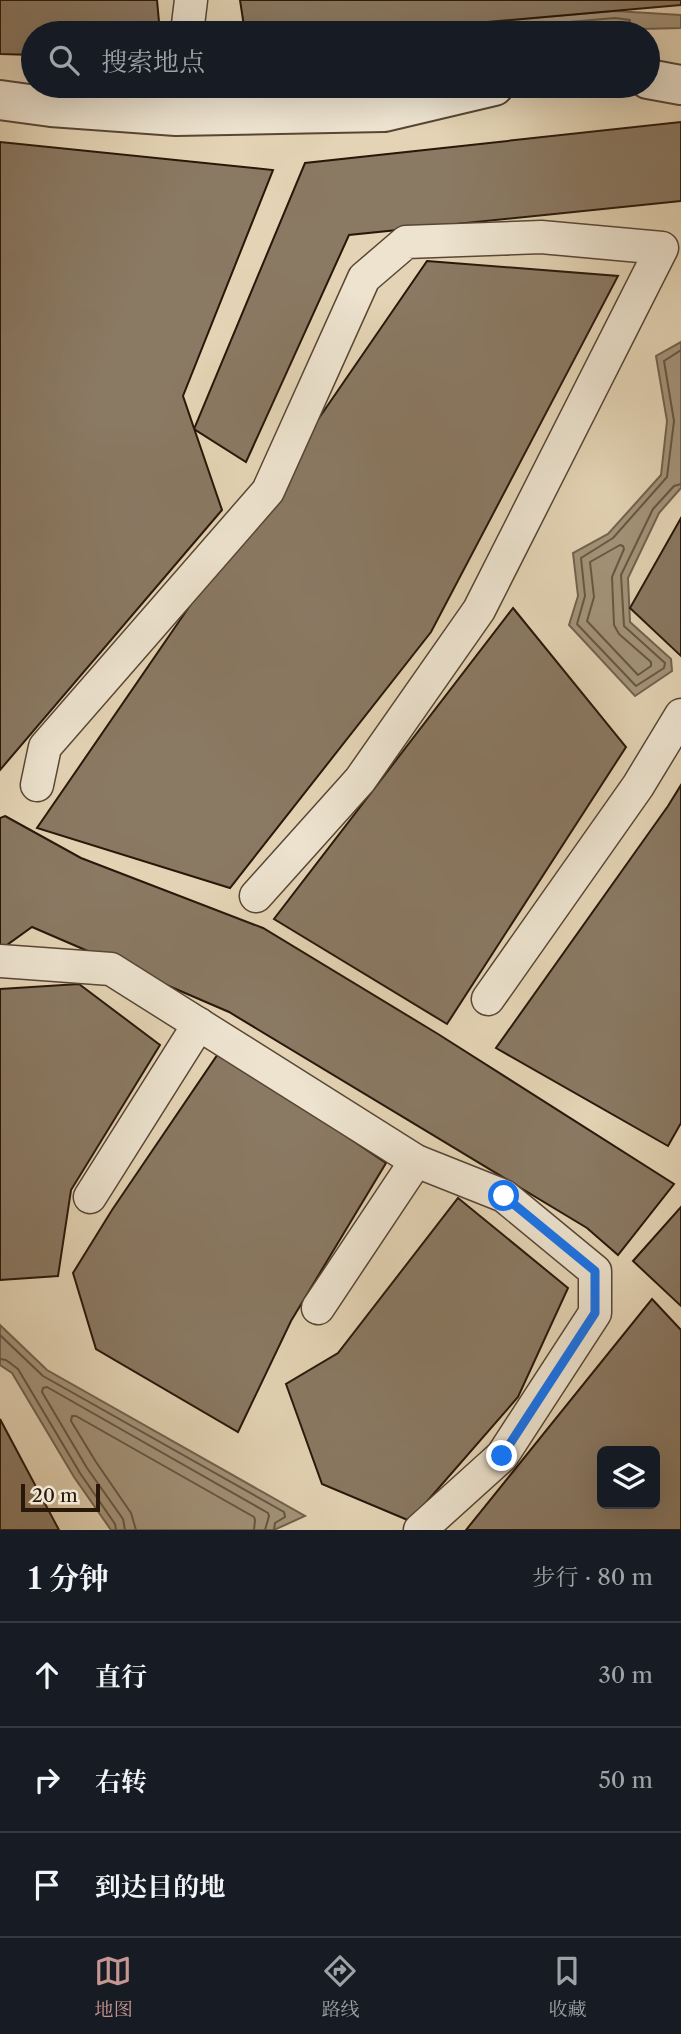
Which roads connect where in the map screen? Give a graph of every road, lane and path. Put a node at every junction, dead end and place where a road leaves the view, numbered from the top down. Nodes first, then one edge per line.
1 (191, 0) edge
2 (188, 21) edge
3 (660, 81) edge
4 (681, 85) edge
5 (443, 98) edge
6 (0, 100) edge
7 (178, 101) edge
8 (671, 249) edge
9 (681, 715) edge
10 (37, 785) dead end
11 (256, 896) dead end
12 (0, 961) edge
13 (488, 999) dead end
14 (199, 1024) junction
15 (416, 1161) junction
16 (90, 1197) dead end
17 (318, 1308) dead end
18 (420, 1530) edge

1 - 2 street
3 - 4 street
5 - 7 street
6 - 7 street
8 - 10 street
8 - 11 street
9 - 13 street
12 - 14 street
14 - 15 street
14 - 16 street
15 - 17 street
15 - 18 street

